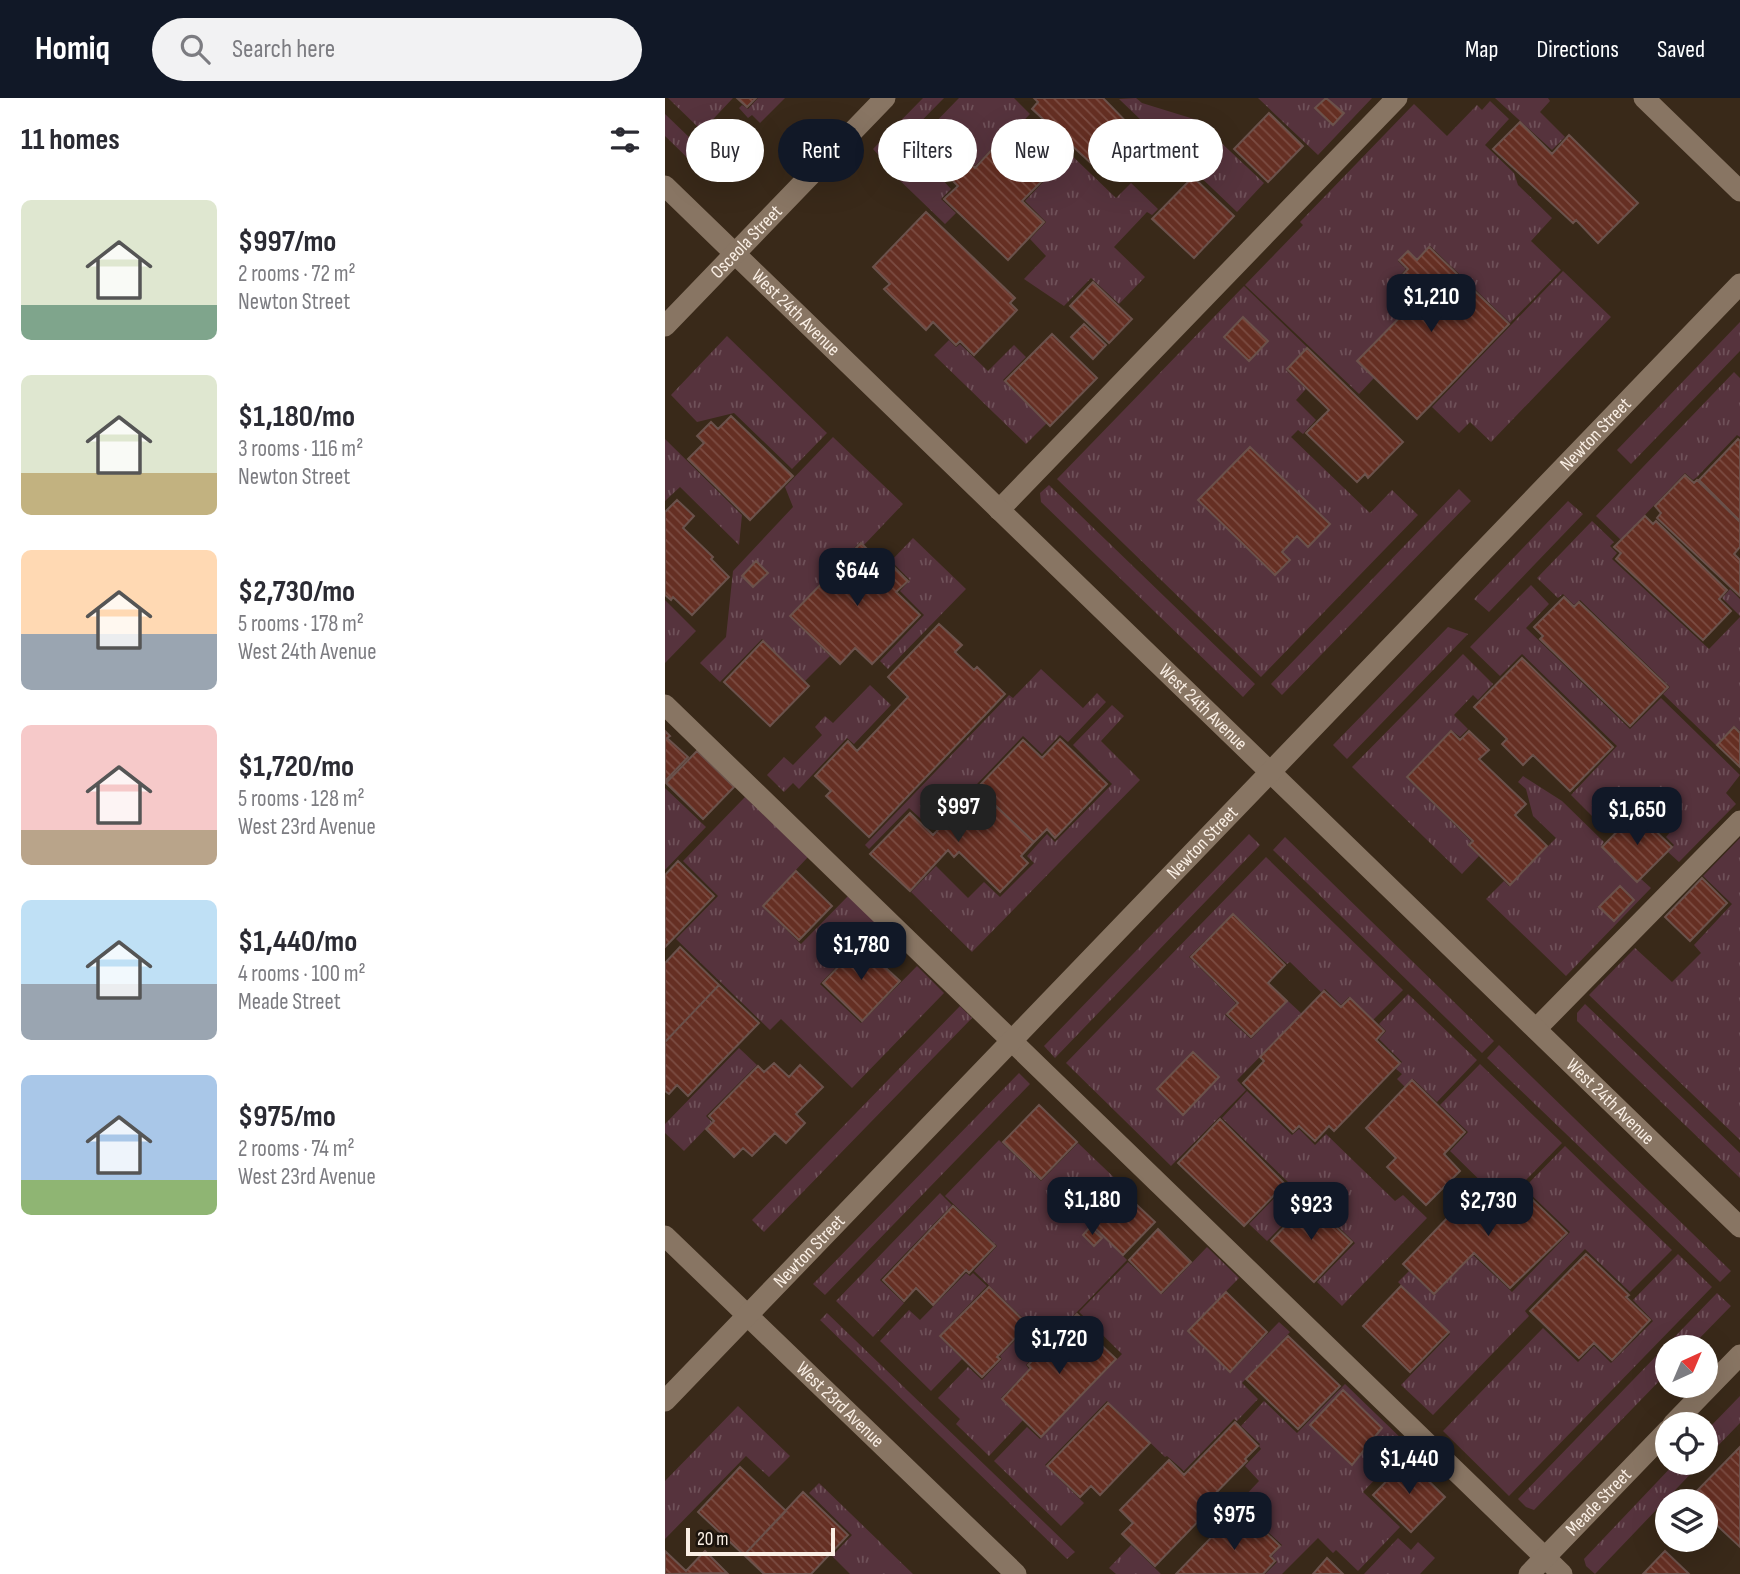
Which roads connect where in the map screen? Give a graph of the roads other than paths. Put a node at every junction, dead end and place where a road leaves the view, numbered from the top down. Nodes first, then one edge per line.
1 (885, 98) edge
2 (1397, 98) edge
3 (1644, 98) edge
4 (665, 186) edge
5 (1740, 191) edge
6 (735, 253) junction
7 (1740, 284) edge
8 (665, 326) edge
9 (999, 510) junction
10 (665, 705) edge
11 (1270, 772) junction
12 (1740, 821) edge
13 (1536, 1029) junction
14 (1011, 1041) junction
15 (1740, 1227) edge
16 (665, 1236) edge
17 (747, 1315) junction
18 (1740, 1355) edge
19 (665, 1401) edge
20 (1685, 1412) edge
21 (1655, 1444) edge
22 (1545, 1558) junction
23 (1014, 1573) edge
24 (1529, 1574) edge
25 (1562, 1574) edge

1 - 6 street, Osceola Street
2 - 9 street
3 - 5 street
4 - 6 street, West 24th Avenue
6 - 8 street, Osceola Street
6 - 9 street, West 24th Avenue
7 - 11 street, Newton Street
9 - 11 street, West 24th Avenue
10 - 14 street
11 - 13 street, West 24th Avenue
11 - 14 street, Newton Street
12 - 13 street
13 - 15 street, West 24th Avenue
14 - 17 street, Newton Street
14 - 22 street
16 - 17 street, West 23rd Avenue
17 - 19 street, Newton Street
17 - 23 street, West 23rd Avenue
18 - 20 street
21 - 22 street, Meade Street
22 - 24 street, Meade Street
22 - 25 street

